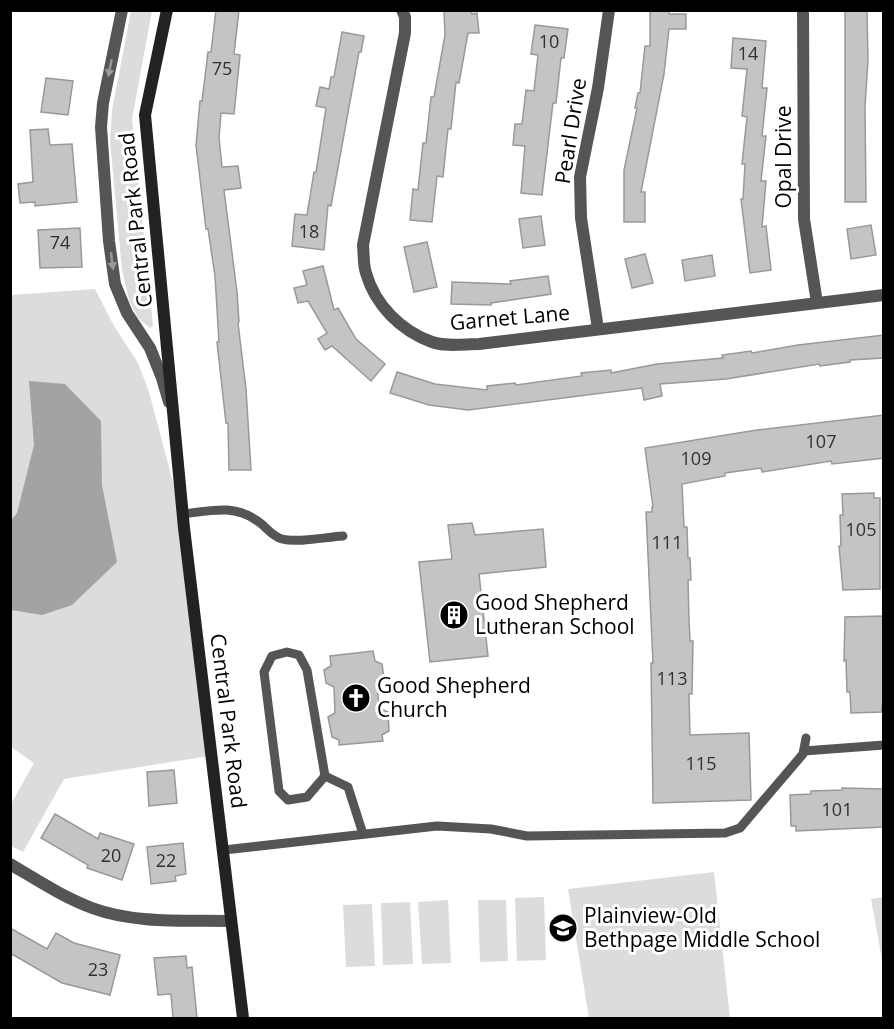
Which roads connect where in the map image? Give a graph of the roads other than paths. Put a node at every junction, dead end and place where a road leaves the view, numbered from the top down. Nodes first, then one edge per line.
1 (122, 10) edge
2 (167, 10) edge
3 (402, 10) edge
4 (609, 10) edge
5 (803, 10) edge
6 (884, 295) edge
7 (817, 303) junction
8 (598, 329) junction
9 (176, 428) junction
10 (183, 514) junction
11 (343, 536) dead end
12 (806, 738) dead end
13 (884, 745) edge
14 (804, 751) junction
15 (325, 776) junction
16 (363, 834) junction
17 (224, 849) junction
18 (10, 864) edge
19 (231, 921) junction
20 (243, 1018) edge

1 -> 9 street, Central Park Road
2 - 9 street, Central Park Road
3 - 8 street, Garnet Lane
4 - 8 street, Pearl Drive
5 - 7 street, Opal Drive
6 - 7 street, Garnet Lane
7 - 8 street, Garnet Lane
9 - 10 street, Central Park Road
10 - 11 lane
10 - 17 street, Central Park Road
12 - 14 lane
13 - 14 lane
14 - 16 lane
15 - 15 lane
15 - 16 lane
16 - 17 lane
17 - 19 street, Central Park Road
18 - 19 street
19 - 20 street, Central Park Road

